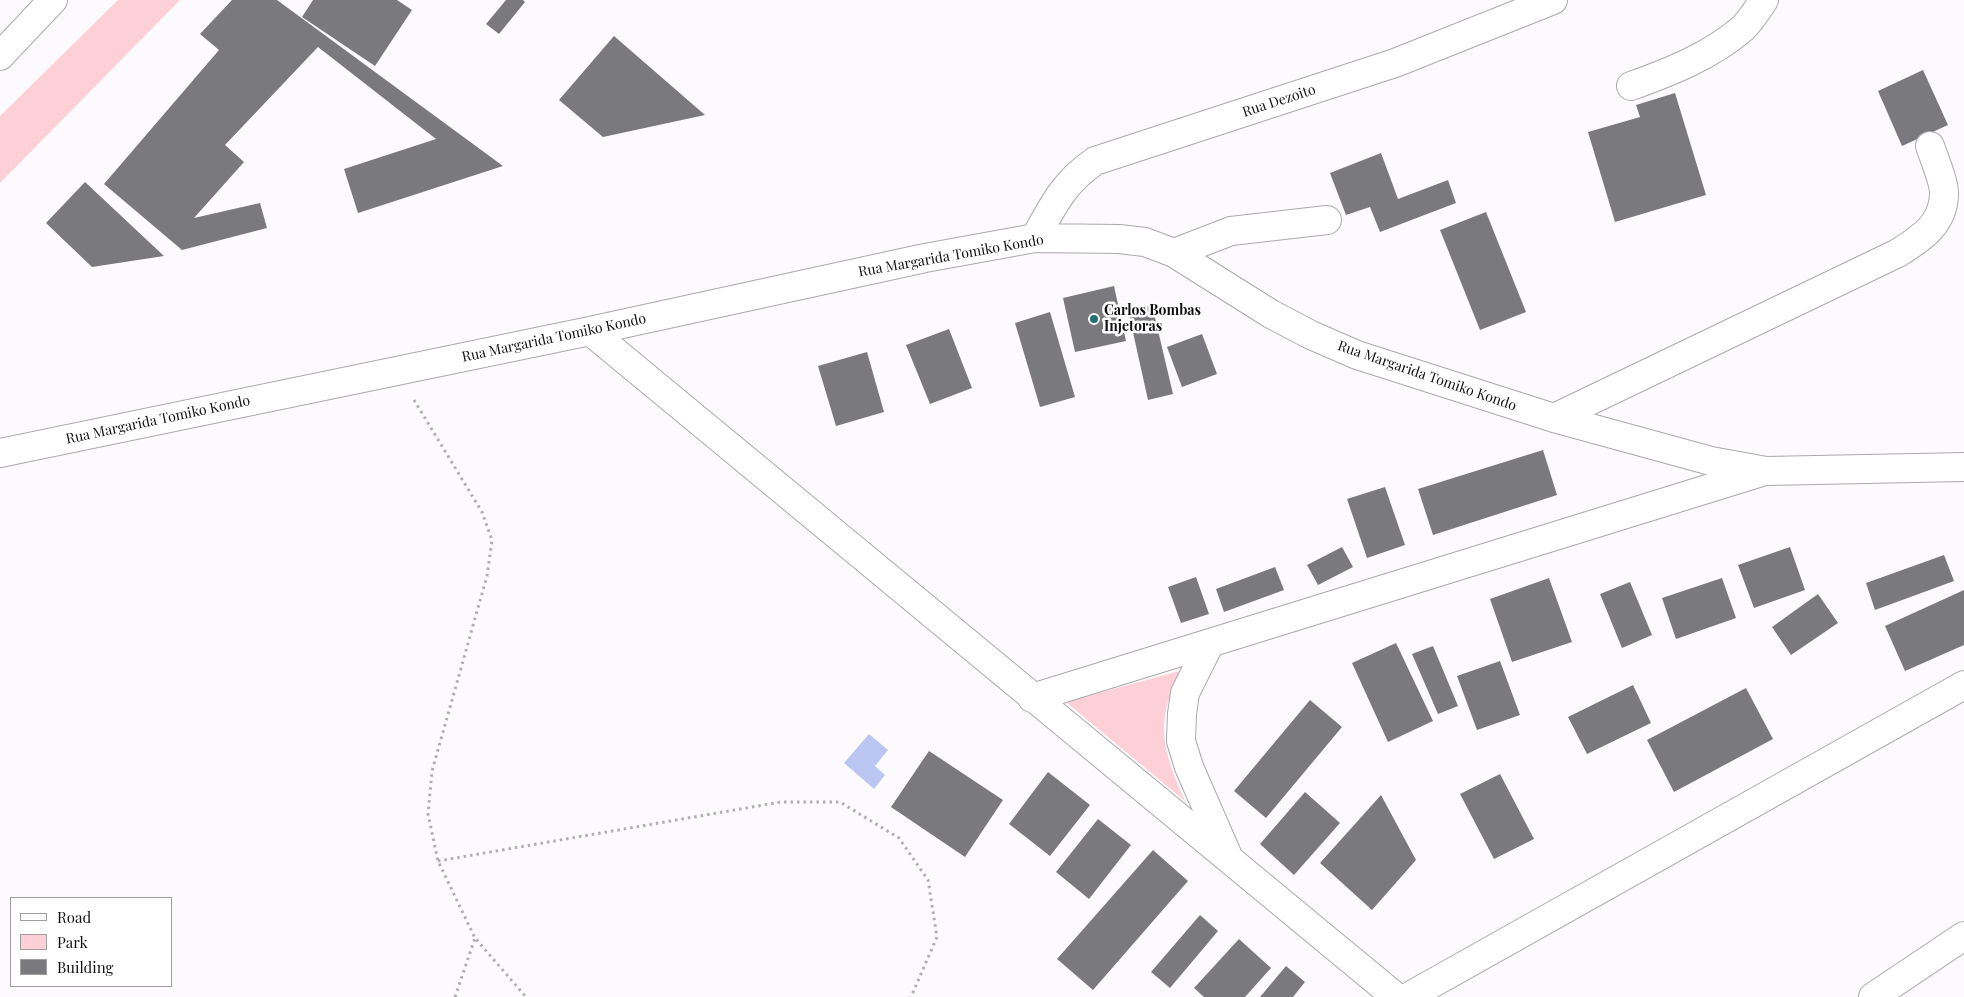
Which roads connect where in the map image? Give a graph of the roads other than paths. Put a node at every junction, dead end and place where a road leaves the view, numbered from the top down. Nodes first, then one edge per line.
1 (54, 0) edge
2 (1553, 0) edge
3 (1764, 0) edge
4 (0, 56) edge
5 (1631, 86) dead end
6 (1930, 146) dead end
7 (1327, 220) dead end
8 (1035, 238) junction
9 (1174, 253) junction
10 (590, 331) junction
11 (1554, 418) junction
12 (0, 453) edge
13 (1964, 468) edge
14 (1766, 471) junction
15 (1210, 643) junction
16 (1964, 685) edge
17 (1032, 698) junction
18 (1229, 860) junction
19 (1964, 936) edge
20 (1396, 997) edge
21 (1408, 997) edge
22 (1873, 997) edge

1 - 4 street
2 - 8 street, Rua Dezoito
3 - 5 street
6 - 11 street
7 - 9 street
8 - 9 street, Rua Margarida Tomiko Kondo
8 - 10 street, Rua Margarida Tomiko Kondo
9 - 11 street, Rua Margarida Tomiko Kondo
10 - 12 street, Rua Margarida Tomiko Kondo
10 - 17 street
11 - 14 street, Rua Margarida Tomiko Kondo
13 - 14 street, Rua Margarida Tomiko Kondo
14 - 15 street
15 - 17 street
15 - 18 street
16 - 21 street
17 - 18 street
18 - 20 street
19 - 22 street

